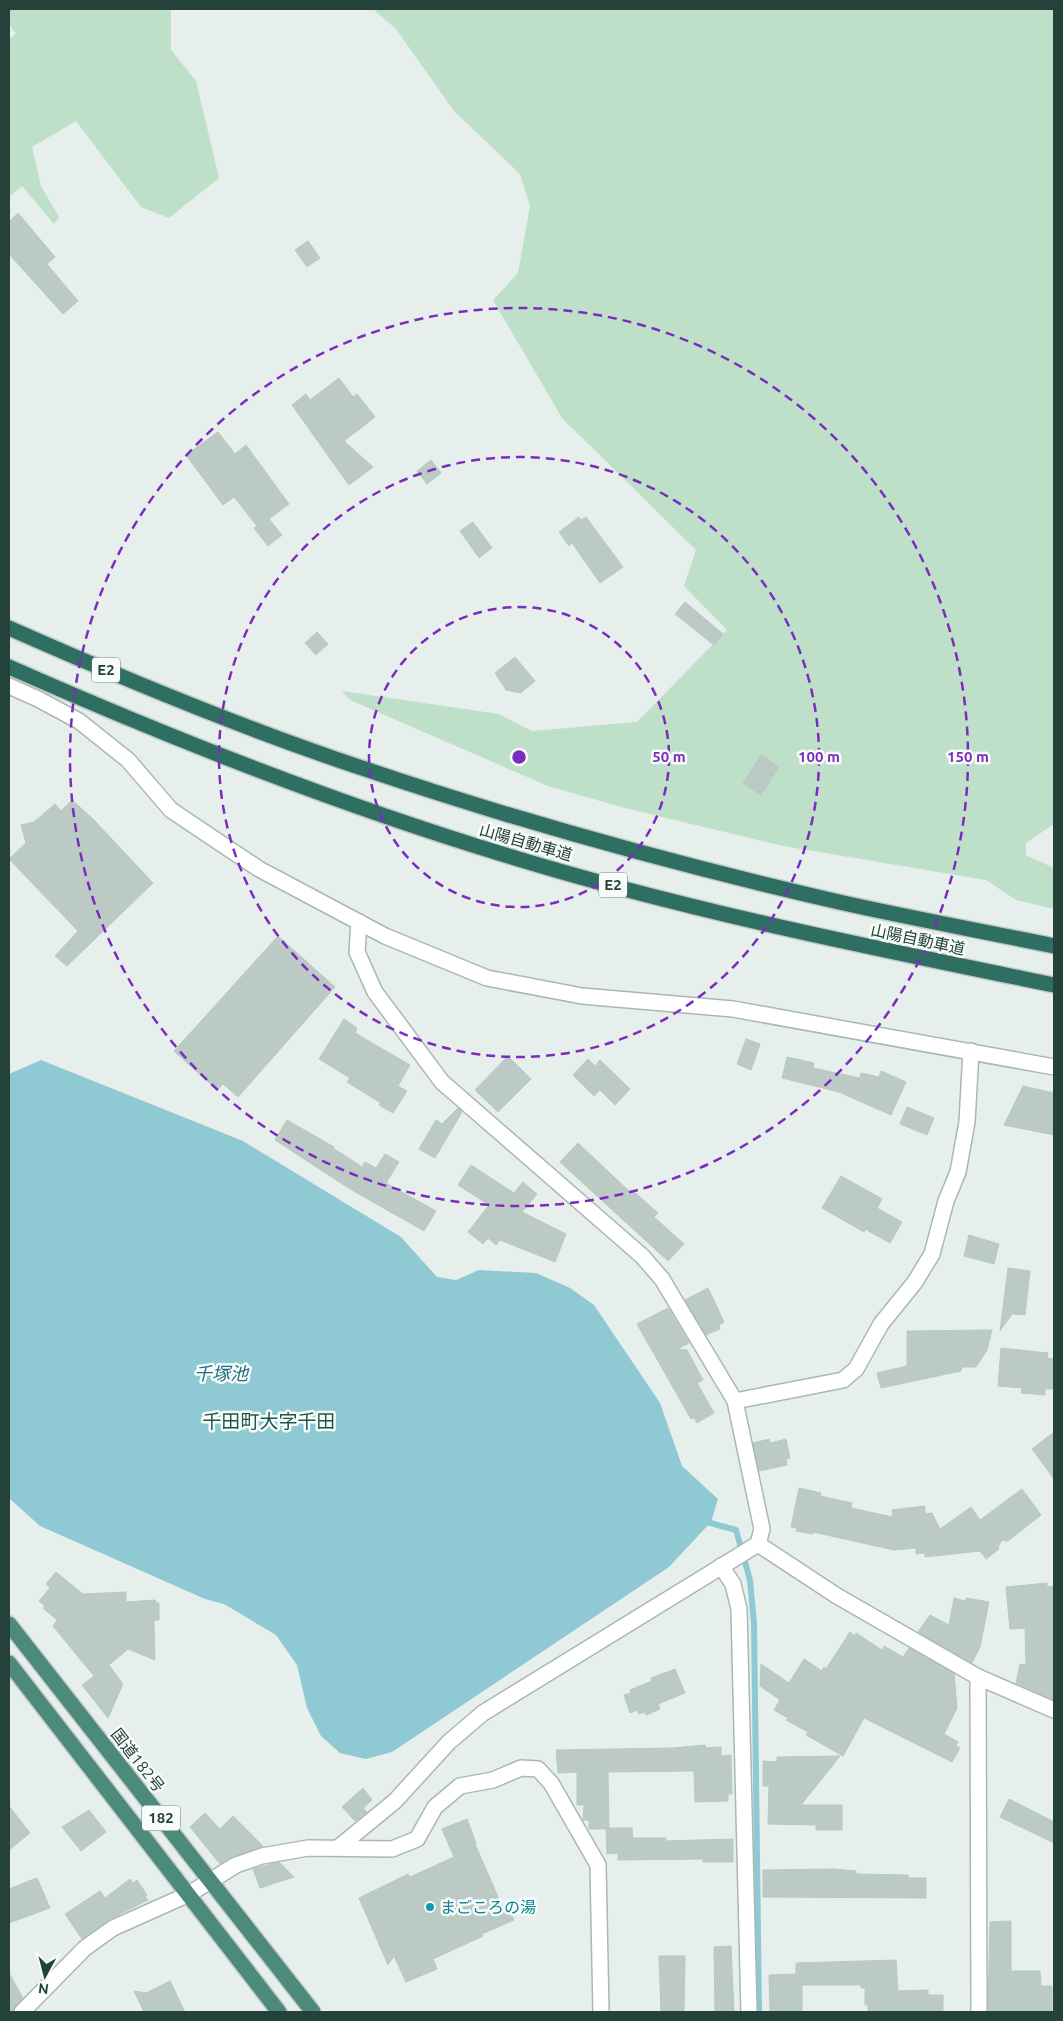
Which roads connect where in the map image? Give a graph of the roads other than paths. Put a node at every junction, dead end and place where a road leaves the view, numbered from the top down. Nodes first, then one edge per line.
1 (9, 628) edge
2 (9, 666) edge
3 (9, 686) edge
4 (359, 922) junction
5 (1054, 946) edge
6 (1054, 984) edge
7 (972, 1051) junction
8 (1054, 1067) edge
9 (735, 1401) junction
10 (748, 1550) junction
11 (721, 1566) junction
12 (9, 1624) edge
13 (10, 1666) edge
14 (978, 1677) junction
15 (1054, 1710) edge
16 (339, 1847) junction
17 (211, 1883) junction
18 (189, 1894) junction
19 (22, 2012) edge
20 (279, 2012) edge
21 (313, 2012) edge
22 (601, 2012) edge
23 (749, 2012) edge
24 (979, 2012) edge

1 - 5 highway, 山陽自動車道 / E2
2 - 6 highway, 山陽自動車道 / E2
3 - 4 street
4 - 7 street
4 - 9 street
7 - 8 street
7 - 9 street
9 - 10 street
10 - 11 street
10 - 14 street
11 - 16 street
11 - 23 street
12 - 17 highway, 国道182号 / 182
13 - 18 highway, 182
14 - 15 street
14 - 24 street
16 - 17 street
16 - 22 street
17 - 18 street
17 - 21 highway, 国道182号 / 182
18 - 19 street
18 - 20 highway, 182

